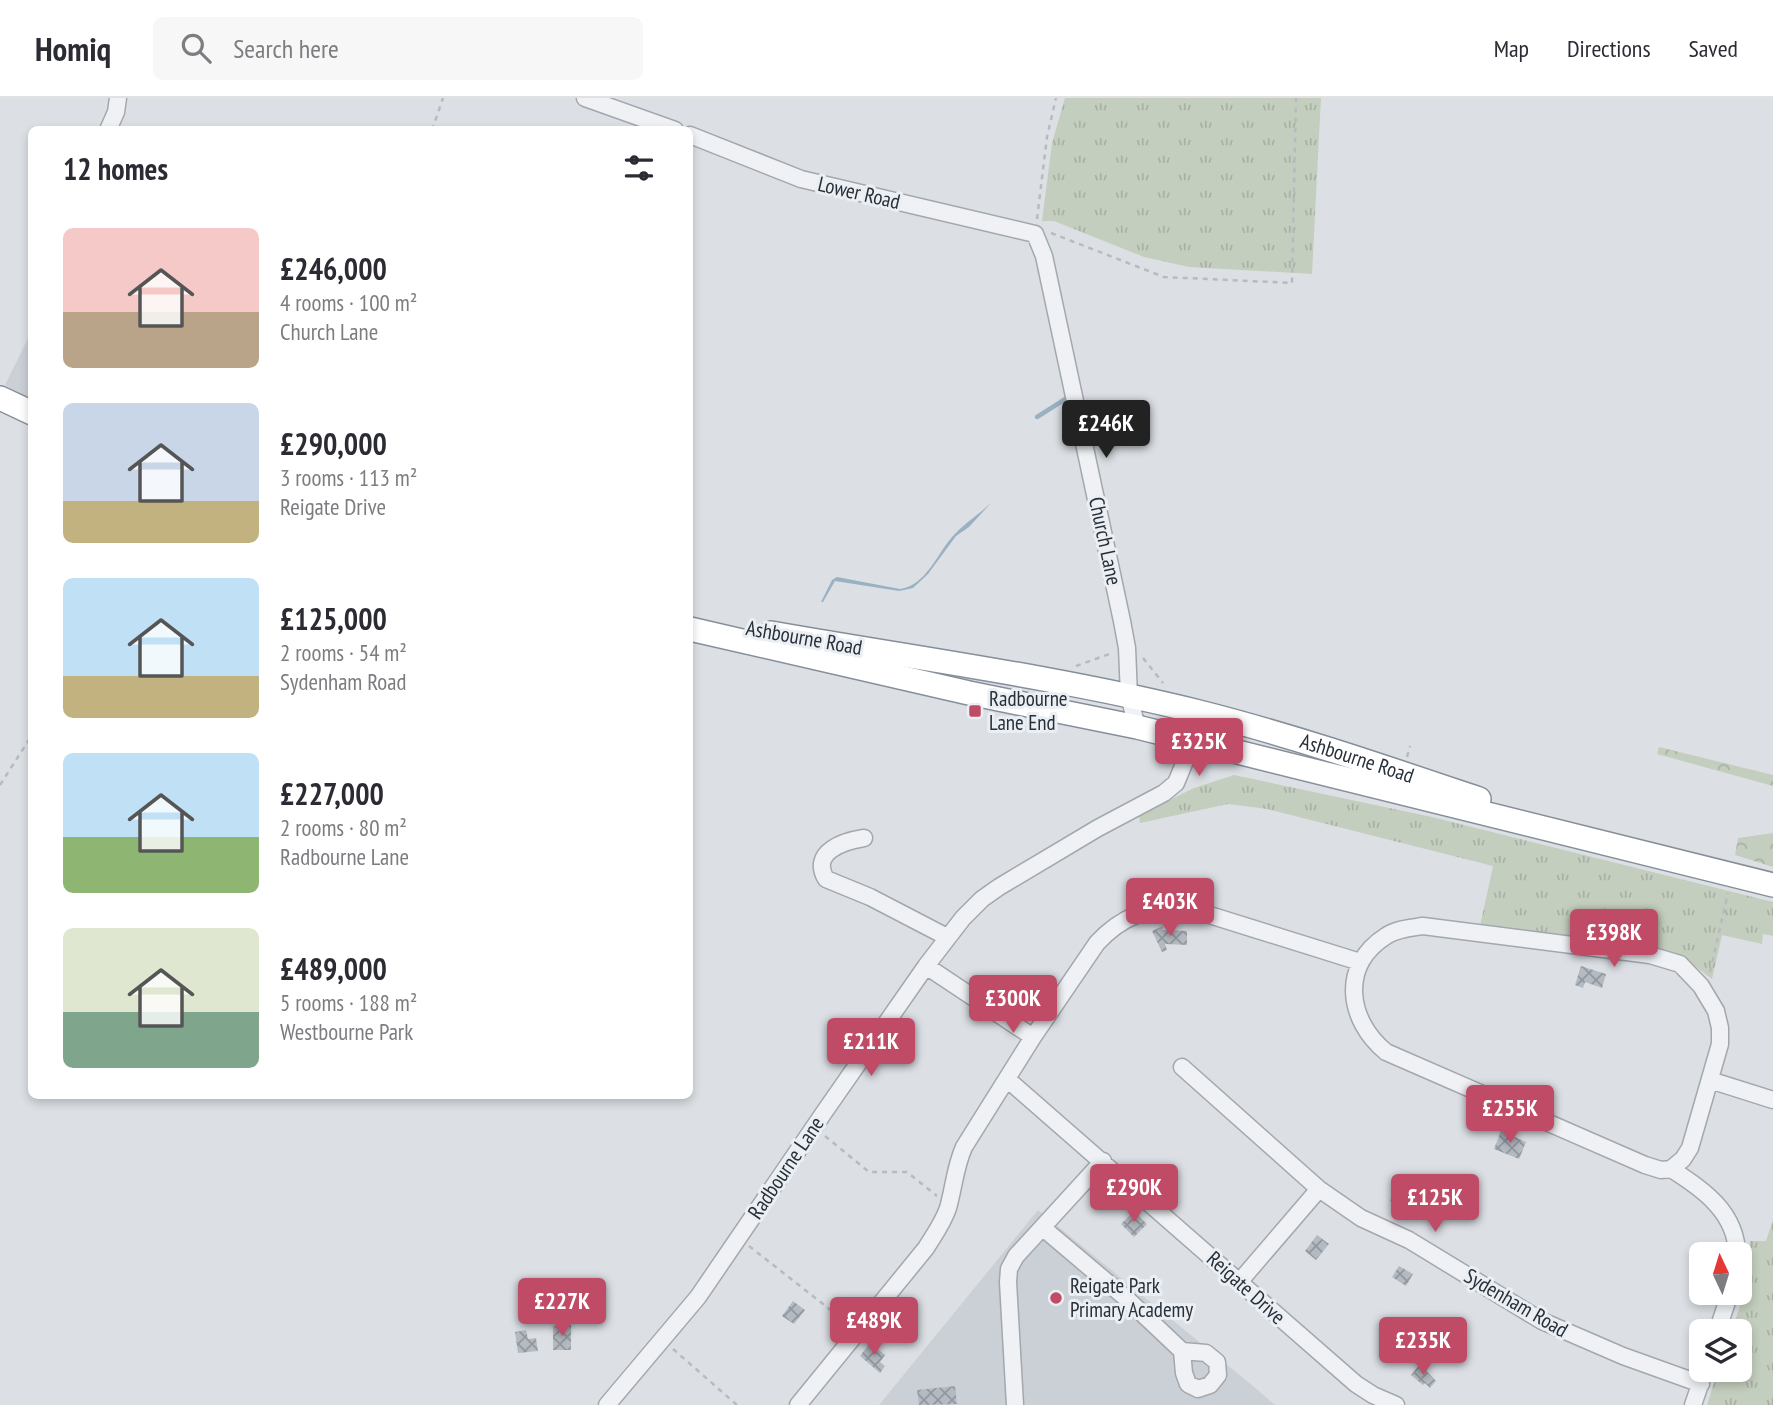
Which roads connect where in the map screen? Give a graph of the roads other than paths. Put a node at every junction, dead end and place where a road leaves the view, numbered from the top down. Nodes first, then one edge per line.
1 (118, 98) edge
2 (585, 98) edge
3 (110, 126) edge
4 (664, 126) edge
5 (693, 136) edge
6 (1035, 234) joint
7 (0, 398) edge
8 (28, 411) edge
9 (693, 619) edge
10 (693, 630) edge
11 (1129, 696) junction
12 (1198, 712) junction
13 (1137, 727) junction
14 (1193, 742) junction
15 (864, 838) dead end
16 (1607, 844) junction
17 (1773, 885) edge
18 (947, 937) junction
19 (1360, 962) junction
20 (926, 966) junction
21 (1033, 1037) junction
22 (1182, 1067) dead end
23 (1007, 1079) junction
24 (1710, 1080) junction
25 (1773, 1100) edge
26 (1103, 1161) junction
27 (1671, 1169) junction
28 (1320, 1189) junction
29 (1044, 1228) junction
30 (1735, 1242) edge
31 (1240, 1281) junction
32 (1182, 1351) dead end
33 (1689, 1373) edge
34 (1701, 1382) edge
35 (607, 1405) edge
36 (798, 1405) edge
37 (1015, 1405) edge
38 (1396, 1405) edge
39 (1693, 1405) edge

1 - 3 street
2 - 4 street
5 - 6 street, Lower Road
6 - 11 street, Church Lane
7 - 8 highway
9 - 11 highway, Ashbourne Road
10 - 13 highway, Ashbourne Road
11 - 12 highway, Ashbourne Road
11 - 13 street, Church Lane
12 - 14 street, Radbourne Lane
12 - 16 highway, Ashbourne Road
13 - 14 highway, Ashbourne Road
14 - 16 highway, Ashbourne Road
14 - 18 street, Radbourne Lane
15 - 18 street
16 - 17 highway, Ashbourne Road
18 - 20 street, Radbourne Lane
19 - 21 street
19 - 24 street
19 - 27 street
20 - 21 street
20 - 35 street, Radbourne Lane
21 - 23 street
22 - 28 street, Sydenham Road
23 - 26 street, Reigate Drive
23 - 36 street
24 - 25 street
24 - 27 street
26 - 29 street
26 - 31 street, Reigate Drive
27 - 30 street
28 - 31 street
28 - 33 street, Sydenham Road
29 - 32 street
29 - 37 street
31 - 38 street, Reigate Drive
34 - 39 street

